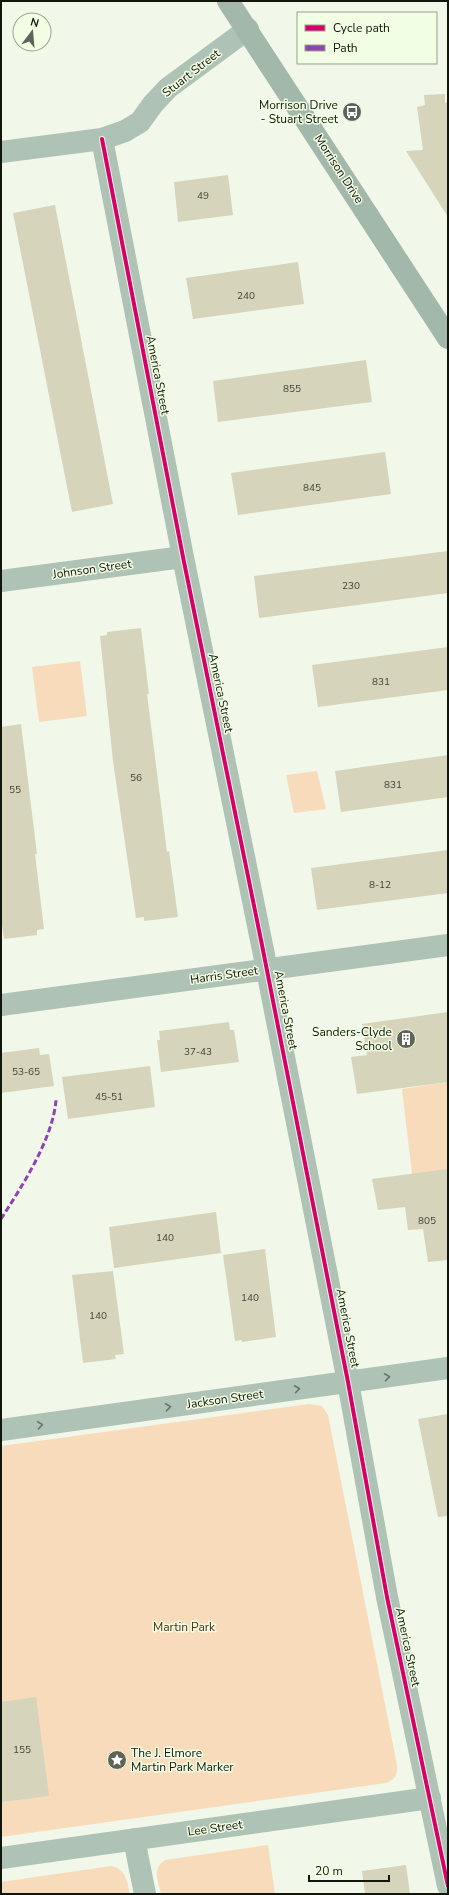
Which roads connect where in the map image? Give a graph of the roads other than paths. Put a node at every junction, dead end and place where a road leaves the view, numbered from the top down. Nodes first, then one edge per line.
1 (228, 1) edge
2 (248, 29) junction
3 (102, 139) junction
4 (1, 152) edge
5 (448, 338) edge
6 (182, 557) junction
7 (1, 581) edge
8 (448, 945) edge
9 (267, 969) junction
10 (1, 1005) edge
11 (448, 1368) edge
12 (348, 1382) junction
13 (1, 1430) edge
14 (430, 1798) junction
15 (134, 1839) junction
16 (1, 1858) edge
17 (448, 1886) edge
18 (144, 1894) edge

1 - 2 main road, Morrison Drive
2 - 3 street, Stuart Street
2 - 5 main road, Morrison Drive
3 - 4 street, Stuart Street
3 - 6 street, America Street
6 - 7 street, Johnson Street
6 - 9 street, America Street
8 - 9 street, Harris Street
9 - 10 street, Harris Street
9 - 12 street, America Street
12 -> 11 street, Jackson Street
13 -> 12 street, Jackson Street
12 - 14 street, America Street
14 - 15 street, Lee Street
14 - 17 street, America Street
15 - 16 street, Lee Street
15 - 18 street

